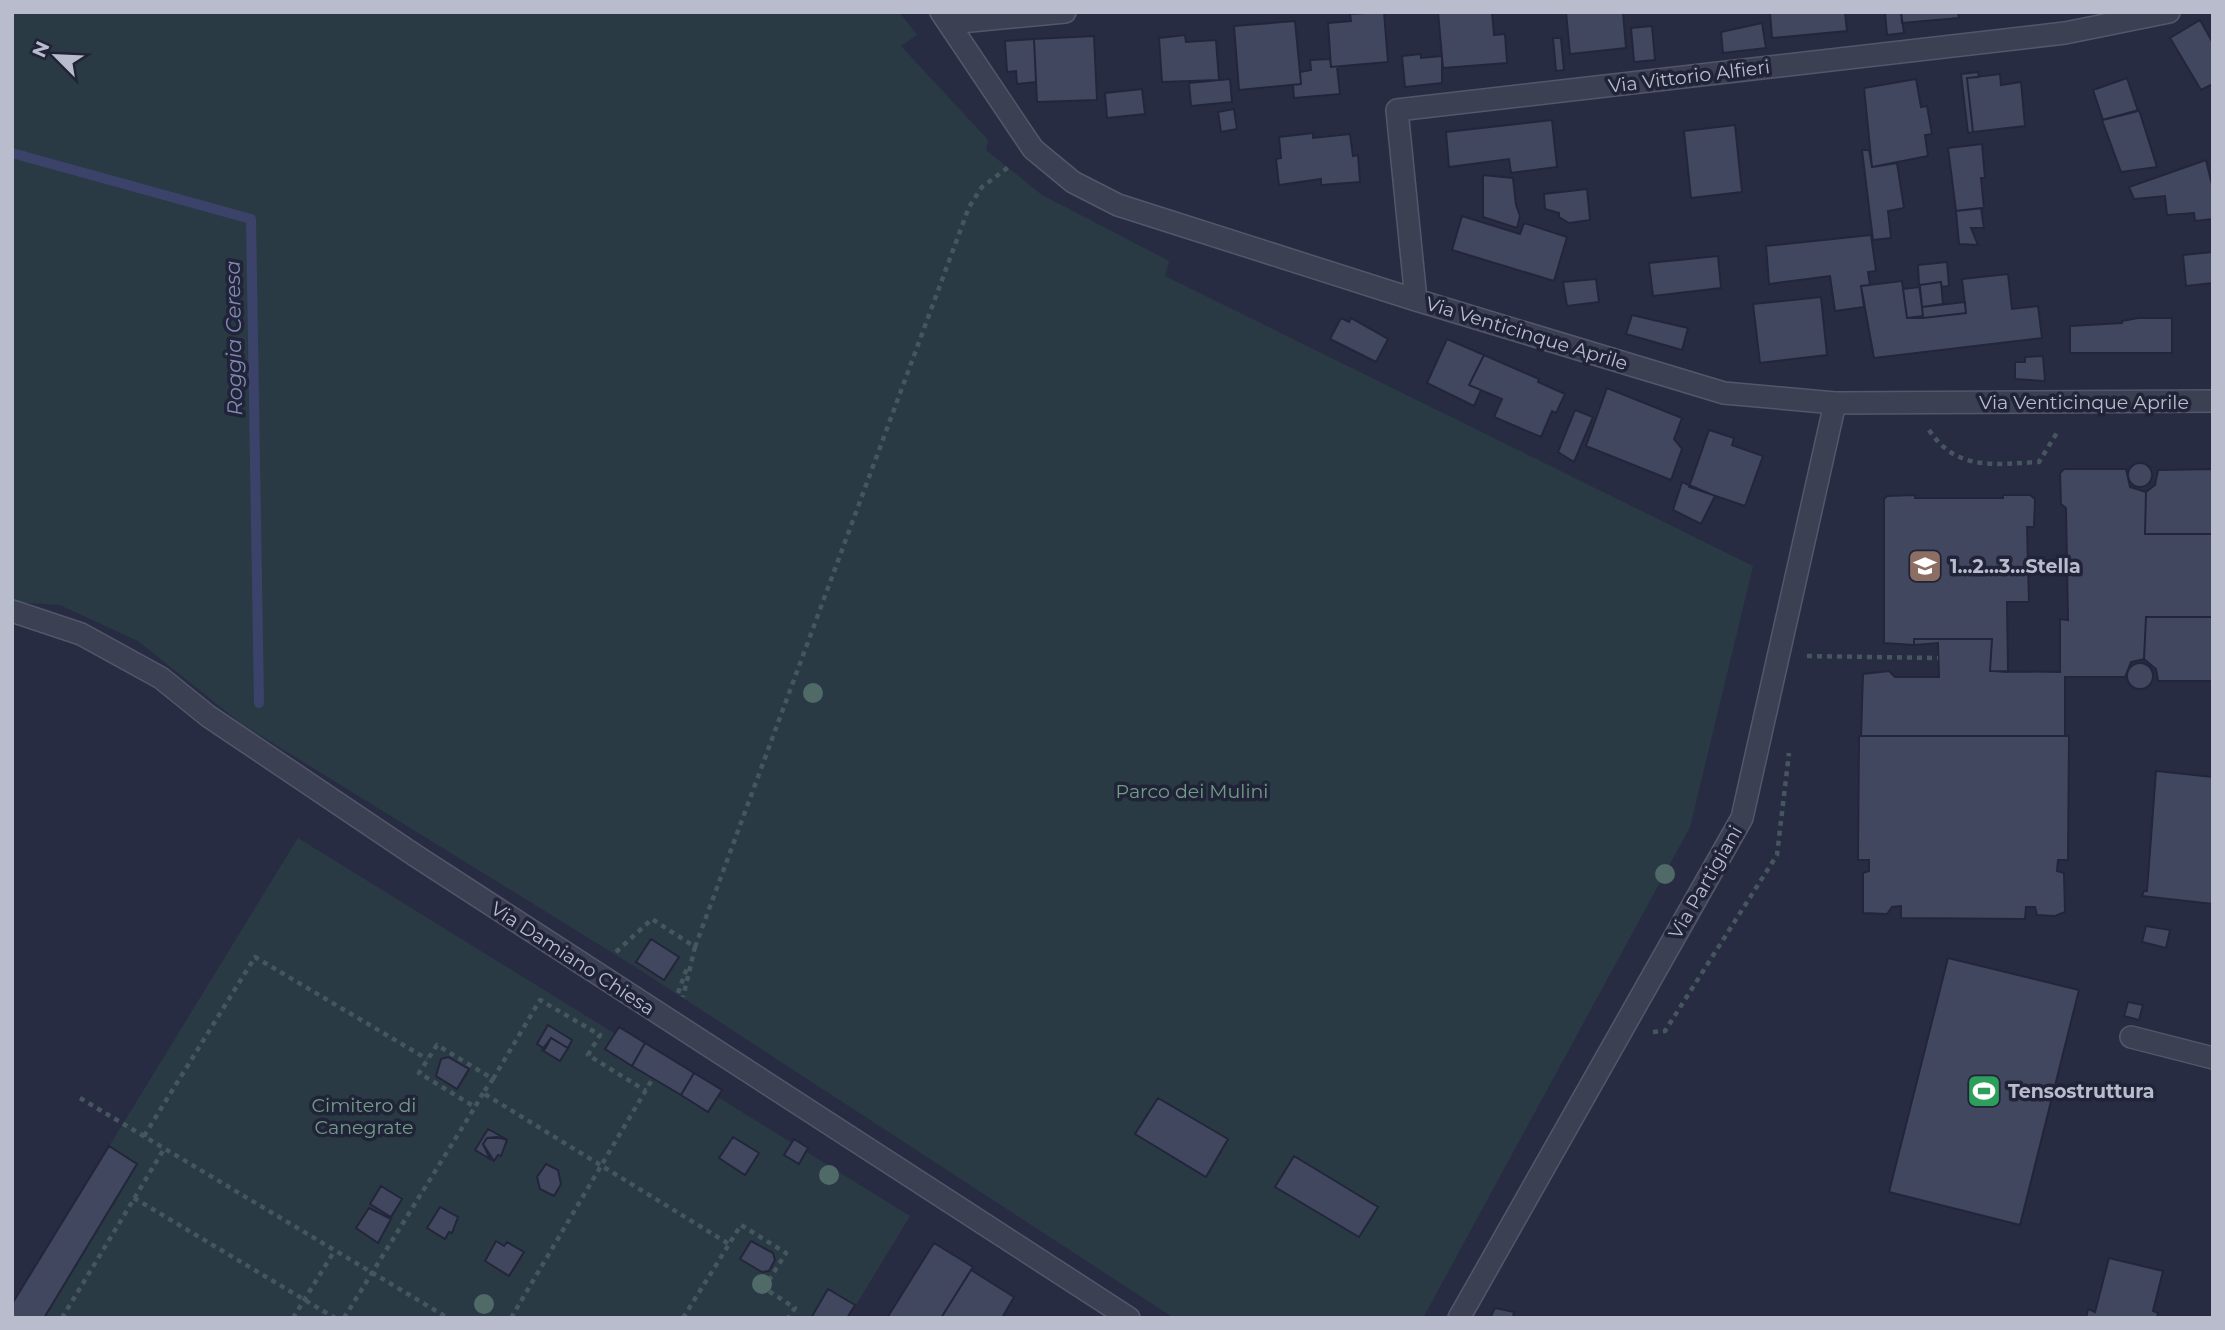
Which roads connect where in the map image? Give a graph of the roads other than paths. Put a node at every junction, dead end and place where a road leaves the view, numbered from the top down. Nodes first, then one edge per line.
1 (1065, 12) edge
2 (2169, 12) edge
3 (946, 18) edge
4 (1416, 300) junction
5 (2213, 401) edge
6 (1835, 402) junction
7 (12, 611) edge
8 (2132, 1037) dead end
9 (2213, 1058) edge
10 (1129, 1318) edge
11 (1459, 1318) edge

1 - 3 street
2 - 4 street, Via Vittorio Alfieri
3 - 4 street, Via Venticinque Aprile
4 - 6 street, Via Venticinque Aprile
5 - 6 street, Via Venticinque Aprile
6 - 11 street, Via Partigiani
7 - 10 street, Via Damiano Chiesa
8 - 9 street

